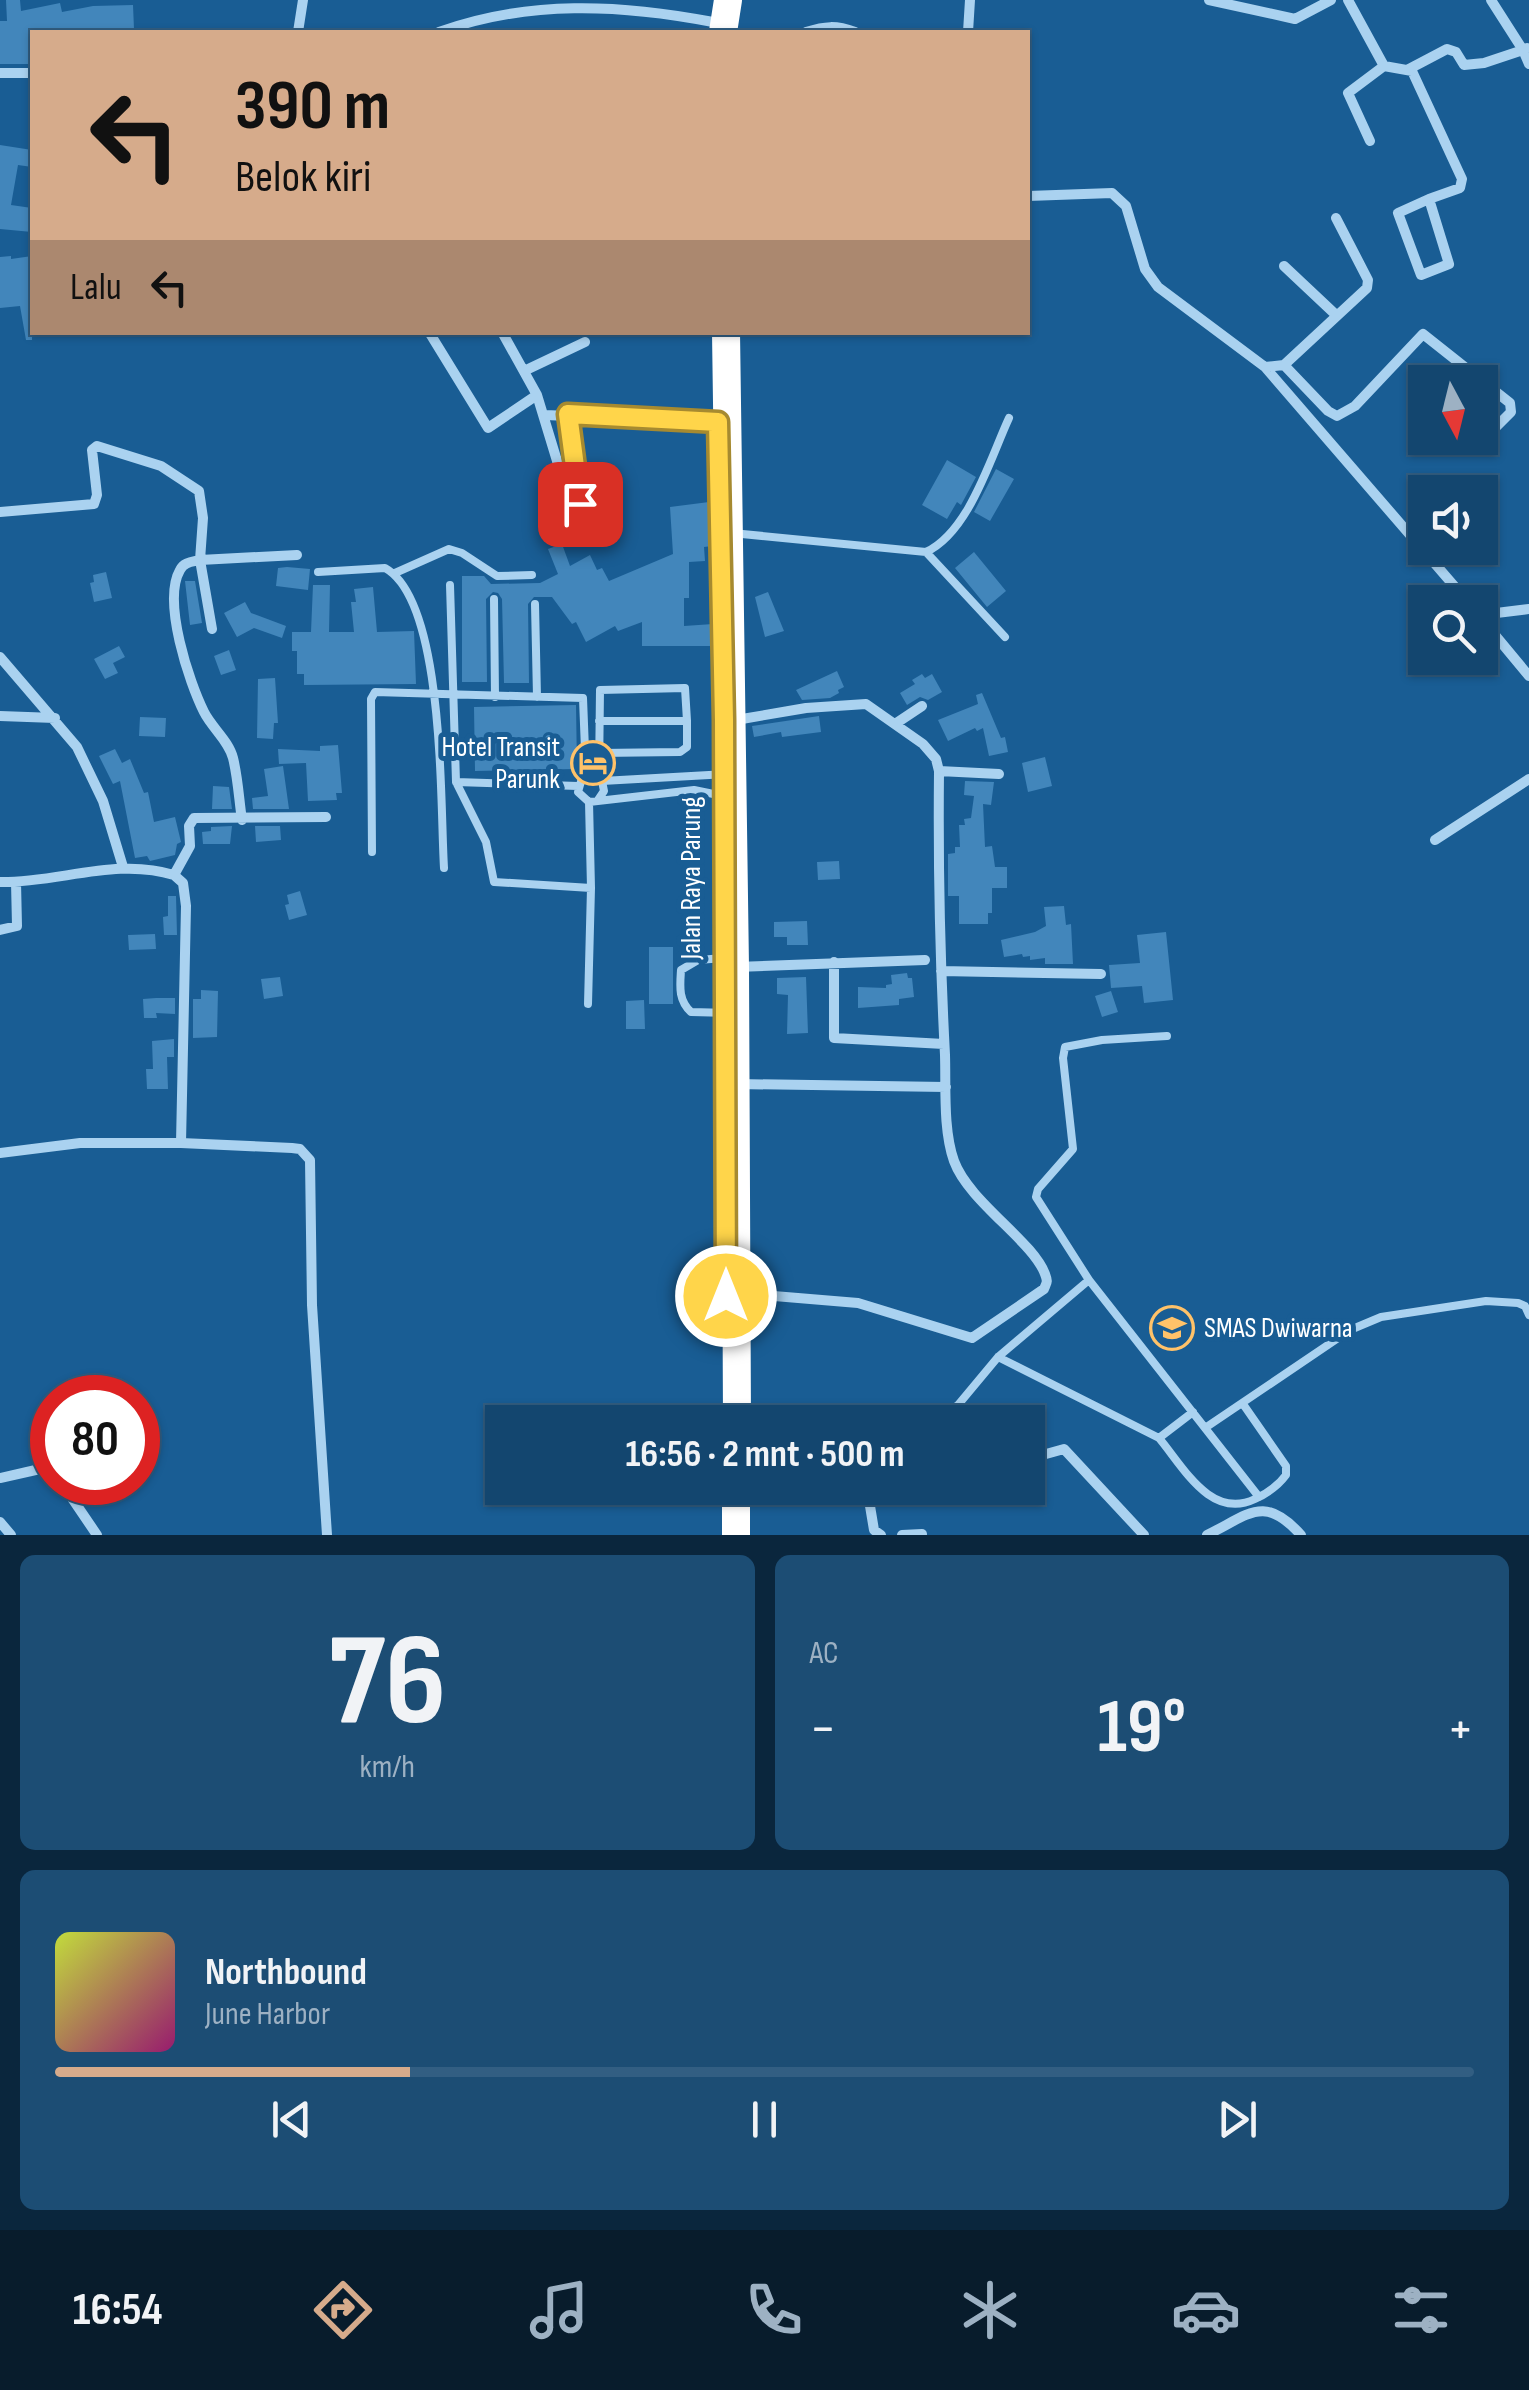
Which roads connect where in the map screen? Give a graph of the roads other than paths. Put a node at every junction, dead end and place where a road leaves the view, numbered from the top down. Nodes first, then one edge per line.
1 (303, 0) edge
2 (970, 0) edge
3 (1209, 0) edge
4 (1331, 0) edge
5 (1348, 0) edge
6 (1492, 0) edge
7 (718, 17) edge
8 (298, 30) edge
9 (444, 30) edge
10 (812, 30) edge
11 (850, 30) edge
12 (968, 30) edge
13 (1526, 48) edge
14 (1529, 64) edge
15 (1384, 66) junction
16 (1409, 69) junction
17 (0, 72) edge
18 (30, 73) edge
19 (1370, 141) dead end
20 (1030, 196) edge
21 (1429, 199) junction
22 (1336, 218) dead end
23 (1284, 266) dead end
24 (1335, 314) junction
25 (432, 335) edge
26 (504, 335) edge
27 (717, 335) edge
28 (726, 335) edge
29 (586, 342) dead end
30 (1284, 365) junction
31 (1464, 365) edge
32 (1264, 368) junction
33 (524, 371) junction
34 (1498, 394) edge
35 (537, 396) junction
36 (568, 414) junction
37 (545, 415) junction
38 (1009, 418) dead end
39 (718, 422) junction
40 (1498, 426) edge
41 (0, 512) edge
42 (729, 533) junction
43 (926, 552) junction
44 (297, 555) dead end
45 (200, 560) junction
46 (318, 572) dead end
47 (395, 573) junction
48 (532, 575) dead end
49 (450, 585) dead end
50 (1453, 585) edge
51 (494, 599) dead end
52 (535, 604) dead end
53 (1529, 608) edge
54 (1498, 613) edge
55 (212, 629) dead end
56 (1005, 637) dead end
57 (1498, 638) edge
58 (0, 657) edge
59 (1529, 676) edge
60 (434, 695) junction
61 (454, 696) junction
62 (495, 696) junction
63 (537, 698) junction
64 (922, 706) dead end
65 (0, 716) edge
66 (55, 718) junction
67 (598, 720) junction
68 (728, 720) junction
69 (687, 721) junction
70 (895, 724) junction
71 (599, 753) junction
72 (939, 771) junction
73 (999, 774) dead end
74 (586, 776) junction
75 (601, 779) junction
76 (1529, 779) edge
77 (456, 782) junction
78 (728, 785) junction
79 (578, 786) junction
80 (594, 801) junction
81 (326, 817) dead end
82 (242, 820) junction
83 (1435, 840) dead end
84 (372, 852) dead end
85 (123, 867) junction
86 (444, 868) dead end
87 (174, 876) junction
88 (0, 882) edge
89 (16, 882) junction
90 (592, 888) junction
91 (0, 930) edge
92 (925, 960) dead end
93 (834, 962) junction
94 (728, 964) junction
95 (941, 971) junction
96 (1101, 974) dead end
97 (588, 1004) dead end
98 (729, 1013) junction
99 (1167, 1036) dead end
100 (944, 1044) junction
101 (735, 1084) junction
102 (946, 1086) junction
103 (181, 1143) junction
104 (0, 1153) edge
105 (1090, 1280) junction
106 (736, 1293) junction
107 (1529, 1316) edge
108 (998, 1357) junction
109 (1243, 1404) junction
110 (733, 1405) edge
111 (733, 1405) edge
112 (958, 1405) edge
113 (1192, 1412) junction
114 (1205, 1428) junction
115 (1159, 1438) junction
116 (1045, 1453) edge
117 (30, 1471) edge
118 (0, 1478) edge
119 (1259, 1497) junction
120 (76, 1505) edge
121 (724, 1505) edge
122 (736, 1505) edge
123 (870, 1505) edge
124 (0, 1522) edge
125 (922, 1534) edge
126 (11, 1535) edge
127 (96, 1535) edge
128 (327, 1535) edge
129 (724, 1535) edge
130 (736, 1535) edge
131 (881, 1535) edge
132 (902, 1535) edge
133 (1144, 1535) edge
134 (1207, 1535) edge
135 (1301, 1535) edge

1 - 8 street
2 - 12 street
3 - 4 street
5 - 15 street
6 - 13 street
7 - 9 street
10 - 11 street
13 - 14 street
13 - 16 street
15 - 16 street
15 - 19 street
16 - 21 street
17 - 18 street
20 - 32 street
21 - 21 street
22 - 24 street
23 - 24 street
24 - 30 street
25 - 35 street
26 - 33 street
27 - 39 highway, Jalan Raya Parung
28 - 42 highway, Jalan Raya Parung
29 - 33 street
30 - 31 street
30 - 32 street
32 - 50 street
33 - 35 street
34 - 40 street
35 - 37 street
36 - 37 street
36 - 37 street
36 - 39 street
38 - 43 lane
39 - 68 highway, Jalan Raya Parung
41 - 45 street
42 - 43 lane
42 - 68 highway, Jalan Raya Parung
43 - 56 lane
44 - 45 street
45 - 55 street
45 - 82 street
46 - 47 lane
47 - 48 lane
47 - 60 lane
49 - 61 lane
51 - 62 lane
52 - 63 lane
53 - 54 street
57 - 59 street
58 - 66 street
60 - 61 lane
60 - 84 lane
60 - 86 lane
61 - 62 lane
61 - 77 lane
62 - 63 lane
63 - 74 lane
64 - 70 street
65 - 66 street
66 - 85 street
67 - 69 lane
67 - 69 lane
67 - 71 lane
68 - 70 street
68 - 78 highway, Jalan Raya Parung
69 - 71 lane
70 - 72 street
71 - 75 lane
72 - 73 street
72 - 95 street
74 - 75 lane
74 - 79 lane
75 - 78 lane
75 - 80 lane
76 - 83 street
77 - 79 lane
77 - 90 lane
78 - 80 lane
78 - 94 highway, Jalan Raya Parung
79 - 80 lane
80 - 90 lane
81 - 82 street
82 - 87 street
85 - 87 street
85 - 89 street
87 - 103 street
88 - 89 street
89 - 91 street
90 - 97 lane
92 - 93 street
93 - 94 street
93 - 100 street
94 - 98 highway, Jalan Raya Parung
94 - 98 lane
95 - 96 street
95 - 100 street
98 - 101 highway, Jalan Raya Parung
98 - 110 highway, Jalan Raya Parung
99 - 105 lane
100 - 102 street
101 - 102 street
101 - 106 highway, Jalan Raya Parung
102 - 106 street
103 - 104 street
103 - 128 street
105 - 108 lane
105 - 113 lane
106 - 111 highway, Jalan Raya Parung
107 - 109 lane
108 - 112 lane
108 - 115 lane
109 - 114 lane
109 - 119 lane
113 - 114 lane
113 - 115 lane
114 - 119 lane
115 - 119 lane
116 - 133 street
117 - 118 street
120 - 127 street
121 - 129 highway
122 - 130 highway
123 - 131 street
124 - 126 street
125 - 132 street
134 - 135 street

